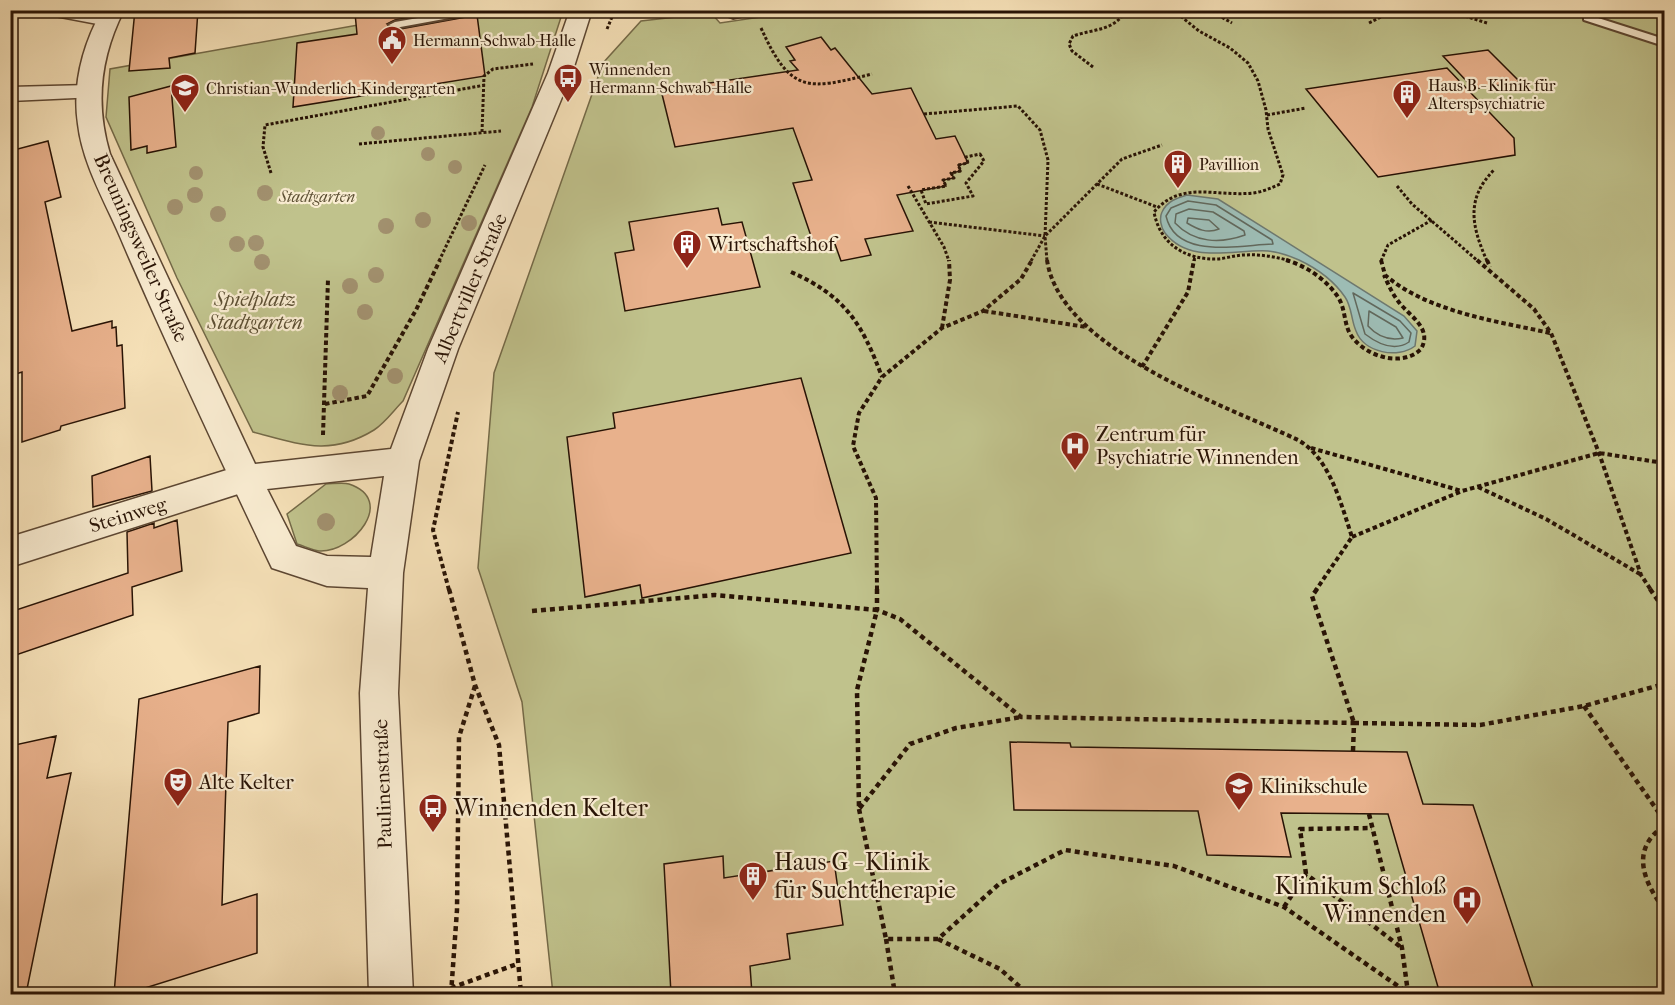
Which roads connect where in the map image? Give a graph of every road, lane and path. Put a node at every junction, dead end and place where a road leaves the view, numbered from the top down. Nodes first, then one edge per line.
1 (58, 10) edge
2 (488, 10) edge
3 (582, 10) edge
4 (615, 10) edge
5 (645, 10) edge
6 (718, 10) edge
7 (765, 10) edge
8 (1126, 10) edge
9 (1173, 10) edge
10 (1209, 10) edge
11 (1395, 10) edge
12 (1446, 10) edge
13 (111, 15) edge
14 (1588, 18) dead end
15 (758, 22) dead end
16 (1232, 23) dead end
17 (1369, 23) dead end
18 (1487, 23) dead end
19 (395, 25) dead end
20 (1665, 43) edge
21 (1093, 67) dead end
22 (529, 72) dead end
23 (872, 74) dead end
24 (485, 85) junction
25 (88, 92) junction
26 (10, 94) edge
27 (1306, 108) dead end
28 (924, 114) dead end
29 (1267, 115) junction
30 (506, 121) dead end
31 (501, 131) junction
32 (482, 132) junction
33 (496, 142) dead end
34 (359, 144) dead end
35 (1162, 146) dead end
36 (486, 163) dead end
37 (1494, 170) dead end
38 (271, 173) dead end
39 (1097, 184) junction
40 (908, 186) dead end
41 (1397, 186) dead end
42 (921, 190) joint
43 (1157, 207) junction
44 (1432, 220) junction
45 (928, 222) junction
46 (1045, 236) junction
47 (1195, 256) junction
48 (1491, 271) junction
49 (791, 272) dead end
50 (1384, 274) junction
51 (328, 279) dead end
52 (983, 311) junction
53 (1089, 327) junction
54 (942, 328) junction
55 (1551, 333) junction
56 (1142, 368) junction
57 (882, 377) junction
58 (325, 404) junction
59 (324, 435) dead end
60 (1311, 448) junction
61 (1599, 453) junction
62 (448, 459) dead end
63 (403, 461) junction
64 (1665, 463) edge
65 (246, 478) junction
66 (1477, 486) junction
67 (1462, 490) junction
68 (1352, 537) junction
69 (10, 552) edge
70 (386, 573) junction
71 (1641, 574) junction
72 (1665, 609) edge
73 (877, 610) junction
74 (532, 611) dead end
75 (1665, 684) edge
76 (476, 685) junction
77 (1584, 706) junction
78 (1021, 717) junction
79 (1354, 724) junction
80 (1353, 751) dead end
81 (859, 809) junction
82 (1369, 814) dead end
83 (1665, 820) edge
84 (1665, 826) edge
85 (1372, 828) junction
86 (1306, 874) junction
87 (1284, 907) junction
88 (1665, 909) edge
89 (886, 939) junction
90 (938, 939) junction
91 (1402, 948) junction
92 (517, 964) junction
93 (451, 991) edge
94 (391, 994) edge
95 (520, 994) edge
96 (895, 994) edge
97 (1028, 994) edge

1 - 13 street
2 - 19 lane
3 - 63 street, Albertviller Straße
4 - 5 path
6 - 7 lane
8 - 21 path
9 - 29 path
10 - 16 path
11 - 17 path
12 - 18 path
13 - 25 street, Breuningsweiler Straße
14 - 20 lane
15 - 23 path
22 - 24 path
24 - 32 path
24 - 38 path
25 - 26 street
25 - 65 street, Breuningsweiler Straße
27 - 29 path
28 - 46 path
29 - 43 path
30 - 31 path
31 - 32 path
31 - 33 path
32 - 34 path
35 - 39 path
36 - 58 path
37 - 48 path
39 - 43 path
39 - 46 path
40 - 45 path
41 - 44 path
42 - 42 path
43 - 47 path
44 - 48 path
44 - 50 path
45 - 46 path
45 - 54 path
46 - 52 path
46 - 53 path
47 - 50 path
47 - 56 path
48 - 55 path
49 - 57 path
50 - 55 path
51 - 58 path
52 - 53 path
52 - 54 path
53 - 56 path
54 - 57 path
55 - 61 path
56 - 60 path
57 - 73 path
58 - 59 path
60 - 67 path
60 - 68 path
61 - 64 path
61 - 66 path
61 - 71 path
62 - 76 path
63 - 65 street
63 - 70 street, Albertviller Straße
65 - 69 street, Steinweg
65 - 70 street, Breuningsweiler Straße
66 - 67 path
66 - 71 path
67 - 68 path
68 - 79 path
70 - 94 street, Paulinenstraße
71 - 72 path
73 - 74 path
73 - 78 path
73 - 81 path
75 - 77 path
76 - 92 path
76 - 93 path
77 - 79 path
77 - 83 path
78 - 79 path
78 - 81 path
79 - 80 path
81 - 89 path
82 - 85 path
84 - 88 path
85 - 86 path
85 - 91 path
86 - 87 path
86 - 91 path
87 - 90 path
87 - 91 path
89 - 90 path
89 - 96 path
90 - 97 path
92 - 93 path
92 - 95 path

